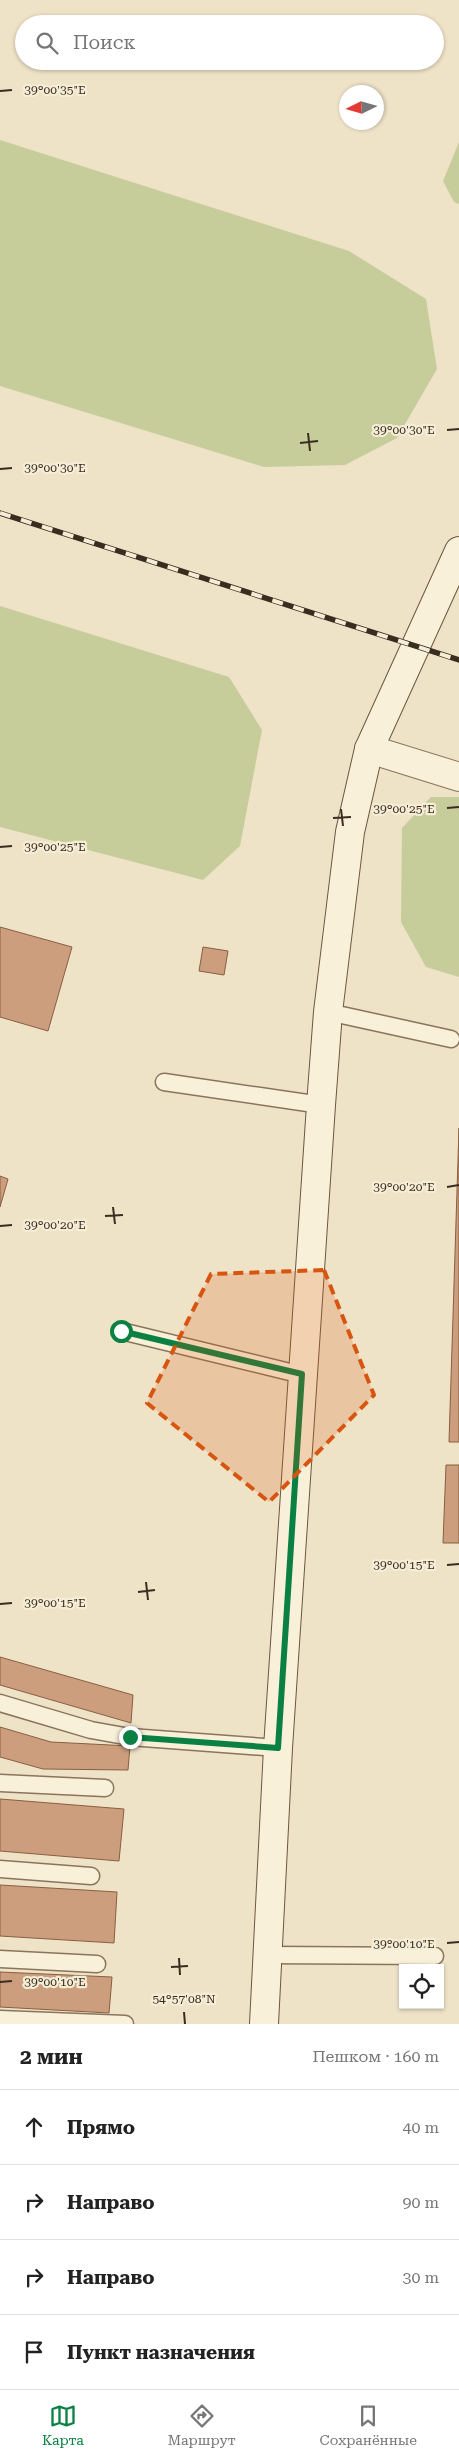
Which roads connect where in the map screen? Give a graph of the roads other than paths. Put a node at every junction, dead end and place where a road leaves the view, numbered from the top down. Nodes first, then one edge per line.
1 (459, 551) edge
2 (369, 749) junction
3 (459, 777) edge
4 (328, 1012) junction
5 (451, 1039) dead end
6 (164, 1082) dead end
7 (321, 1105) junction
8 (121, 1331) dead end
9 (302, 1374) junction
10 (0, 1703) edge
11 (278, 1748) junction
12 (0, 1783) edge
13 (105, 1788) dead end
14 (0, 1869) edge
15 (91, 1876) dead end
16 (267, 1955) junction
17 (435, 1956) dead end
18 (0, 1959) edge
19 (97, 1964) dead end
20 (0, 2019) edge
21 (125, 2024) edge
22 (264, 2024) edge

1 - 2 street
2 - 3 street
2 - 4 street
4 - 5 lane
4 - 7 street
6 - 7 lane
7 - 9 street
8 - 9 lane
9 - 11 street
10 - 11 lane
11 - 16 street
12 - 13 lane
14 - 15 lane
16 - 17 lane
16 - 22 street
18 - 19 lane
20 - 21 lane

